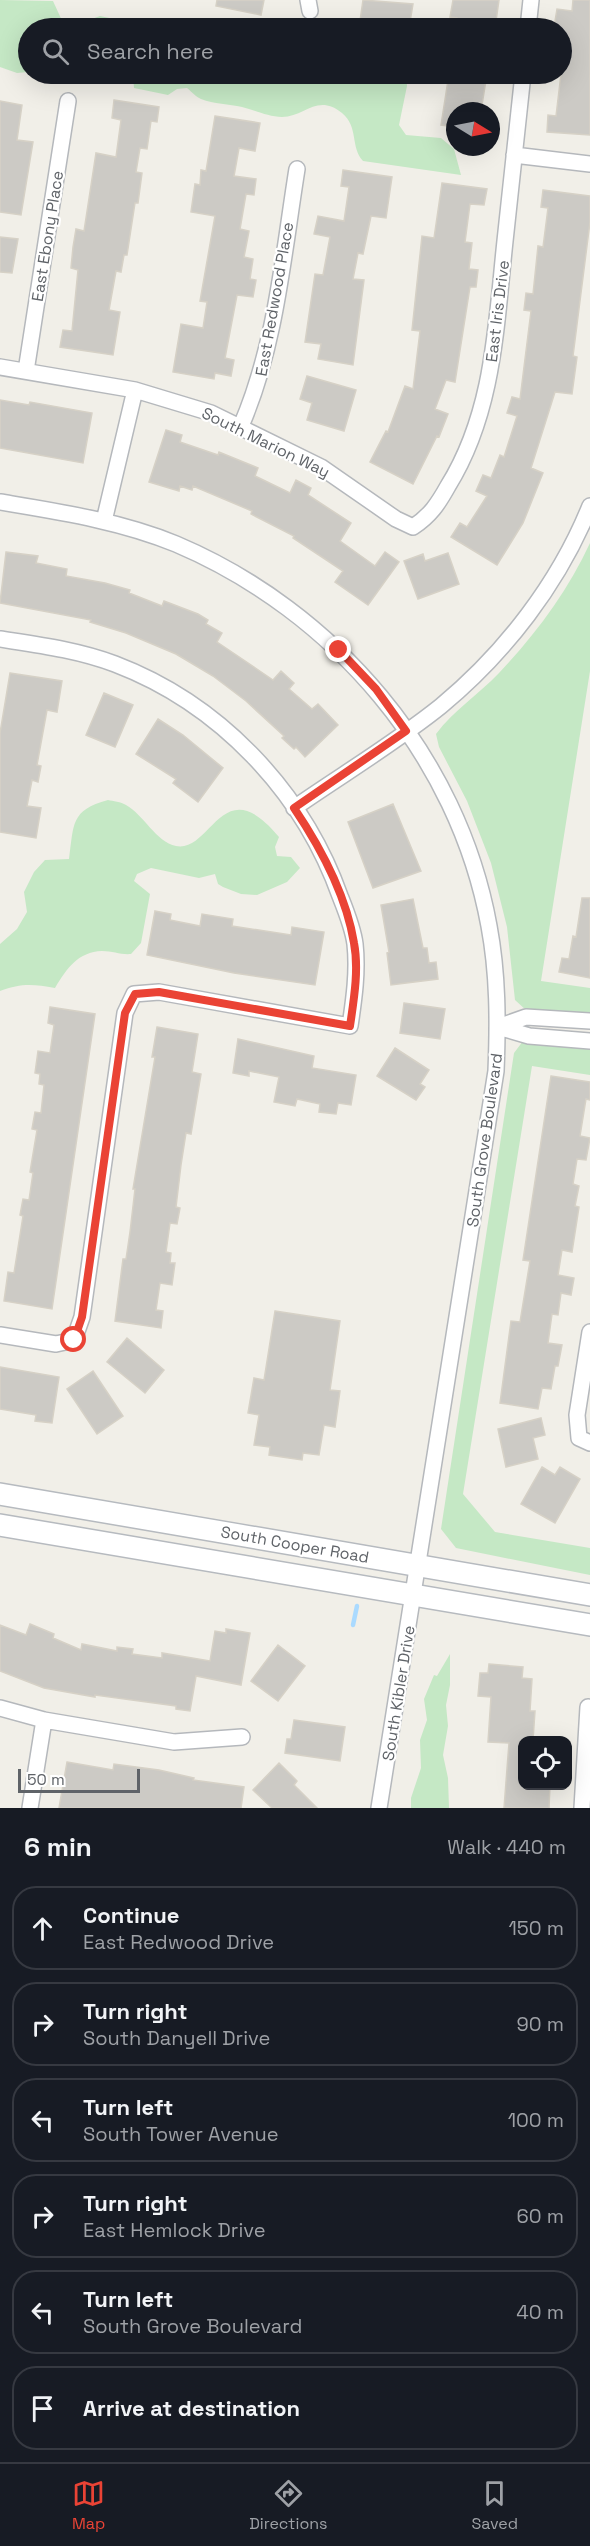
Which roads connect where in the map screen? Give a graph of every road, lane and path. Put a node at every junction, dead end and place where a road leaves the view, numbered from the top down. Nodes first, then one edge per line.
1 (531, 0) edge
2 (529, 18) edge
3 (522, 84) edge
4 (68, 101) dead end
5 (514, 156) junction
6 (590, 164) edge
7 (297, 169) dead end
8 (0, 367) edge
9 (26, 371) junction
10 (135, 390) junction
11 (241, 426) junction
12 (0, 502) edge
13 (590, 506) edge
14 (104, 521) junction
15 (413, 527) joint
16 (0, 639) edge
17 (406, 731) junction
18 (294, 808) junction
19 (590, 1021) edge
20 (498, 1027) junction
21 (590, 1041) edge
22 (590, 1332) edge
23 (0, 1335) edge
24 (585, 1440) edge
25 (0, 1494) edge
26 (0, 1525) edge
27 (417, 1579) junction
28 (590, 1595) edge
29 (590, 1625) edge
30 (0, 1707) edge
31 (588, 1707) dead end
32 (44, 1720) junction
33 (242, 1737) dead end
34 (30, 1808) edge
35 (379, 1808) edge
36 (582, 1808) edge

1 - 2 street
3 - 5 street, East Iris Drive
4 - 9 street, East Ebony Place
5 - 6 street
5 - 15 street, East Iris Drive
7 - 11 street, East Redwood Place
8 - 9 street, South Marion Way
9 - 10 street, South Marion Way
10 - 11 street, South Marion Way
10 - 14 street
11 - 15 street, South Marion Way
12 - 14 street, South Grove Boulevard
13 - 17 street
14 - 17 street, South Grove Boulevard
16 - 18 street
17 - 18 street
17 - 20 street, South Grove Boulevard
18 - 23 street
19 - 20 street
20 - 21 street
20 - 27 street, South Grove Boulevard
22 - 24 street
25 - 27 main road, South Cooper Road
26 - 27 main road, South Cooper Road
27 - 28 main road, South Cooper Road
27 - 29 main road, South Cooper Road
27 - 35 street, South Kibler Drive
30 - 32 street
31 - 36 street
32 - 33 street
32 - 34 street

